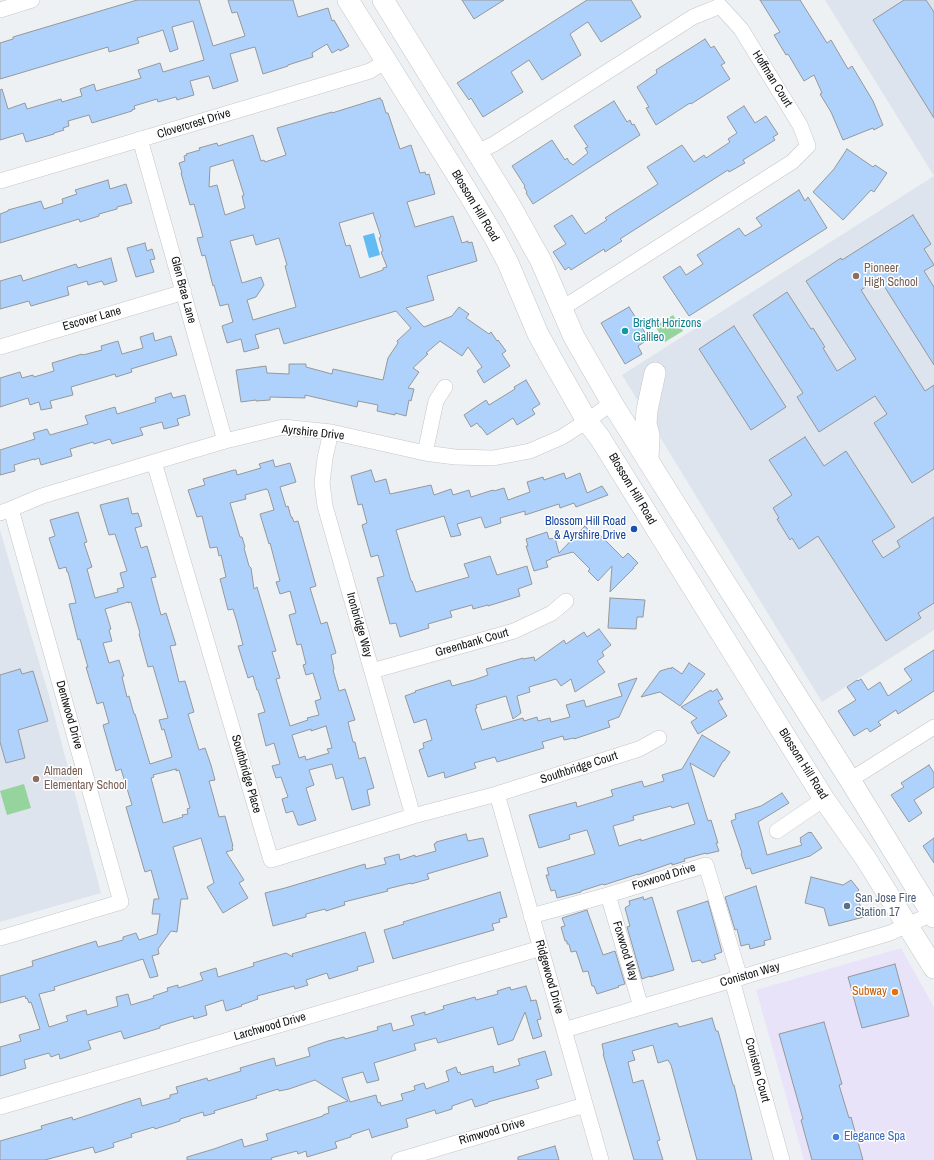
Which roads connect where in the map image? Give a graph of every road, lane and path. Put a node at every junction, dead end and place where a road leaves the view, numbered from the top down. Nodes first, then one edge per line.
1 (32, 0) edge
2 (348, 0) edge
3 (383, 0) edge
4 (0, 10) edge
5 (386, 62) junction
6 (140, 139) junction
7 (437, 143) junction
8 (477, 152) junction
9 (0, 181) edge
10 (184, 292) junction
11 (561, 309) junction
12 (0, 347) edge
13 (655, 373) dead end
14 (445, 387) dead end
15 (612, 403) junction
16 (587, 421) junction
17 (331, 432) junction
18 (225, 441) junction
19 (425, 453) junction
20 (648, 461) junction
21 (154, 462) junction
22 (5, 511) edge
23 (566, 601) dead end
24 (372, 671) junction
25 (934, 727) edge
26 (660, 738) dead end
27 (850, 780) junction
28 (497, 794) junction
29 (824, 799) junction
30 (413, 816) junction
31 (777, 831) dead end
32 (608, 895) junction
33 (933, 915) edge
34 (532, 916) junction
35 (908, 925) junction
36 (0, 938) edge
37 (540, 948) junction
38 (934, 968) edge
39 (736, 979) junction
40 (641, 1007) junction
41 (564, 1030) junction
42 (585, 1105) junction
43 (0, 1107) edge
44 (399, 1160) edge
45 (601, 1160) edge
46 (782, 1160) edge

1 - 4 street
2 - 5 main road, Blossom Hill Road
3 - 8 main road
5 - 6 street, Clovercrest Drive
5 - 7 main road, Blossom Hill Road
6 - 9 street, Clovercrest Drive
6 - 10 street, Glen Brae Lane
7 - 8 main road
7 - 16 main road, Blossom Hill Road
8 - 11 main road
8 - 11 street, Hoffman Court
10 - 12 street, Escover Lane
10 - 18 street, Glen Brae Lane
11 - 15 main road
13 - 20 main road
14 - 19 street
15 - 16 street, Ayrshire Drive
15 - 20 main road
16 - 19 street, Ayrshire Drive
16 - 29 main road, Blossom Hill Road
17 - 18 street, Ayrshire Drive
17 - 19 street, Ayrshire Drive
17 - 24 street, Ironbridge Way
18 - 21 street, Ayrshire Drive
20 - 27 main road
21 - 22 street, Ayrshire Drive
21 - 30 street, Southbridge Place
22 - 36 street, Dentwood Drive
23 - 24 street, Greenbank Court
24 - 30 street, Ironbridge Way
25 - 27 street
26 - 28 street, Southbridge Court
27 - 33 main road
28 - 30 street, Southbridge Place
28 - 34 street, Ridgewood Drive
29 - 31 street
29 - 35 main road, Blossom Hill Road
32 - 34 street, Foxwood Drive
32 - 39 street, Foxwood Drive
32 - 40 street, Foxwood Way
33 - 35 street, Coniston Way
34 - 37 street, Ridgewood Drive
35 - 38 main road, Blossom Hill Road
35 - 39 street, Coniston Way
37 - 41 street, Ridgewood Drive
37 - 43 street, Larchwood Drive
39 - 40 street, Coniston Way
39 - 46 street, Coniston Court
40 - 41 street, Coniston Way
41 - 42 street, Ridgewood Drive
42 - 44 street, Rimwood Drive
42 - 45 street, Ridgewood Drive

